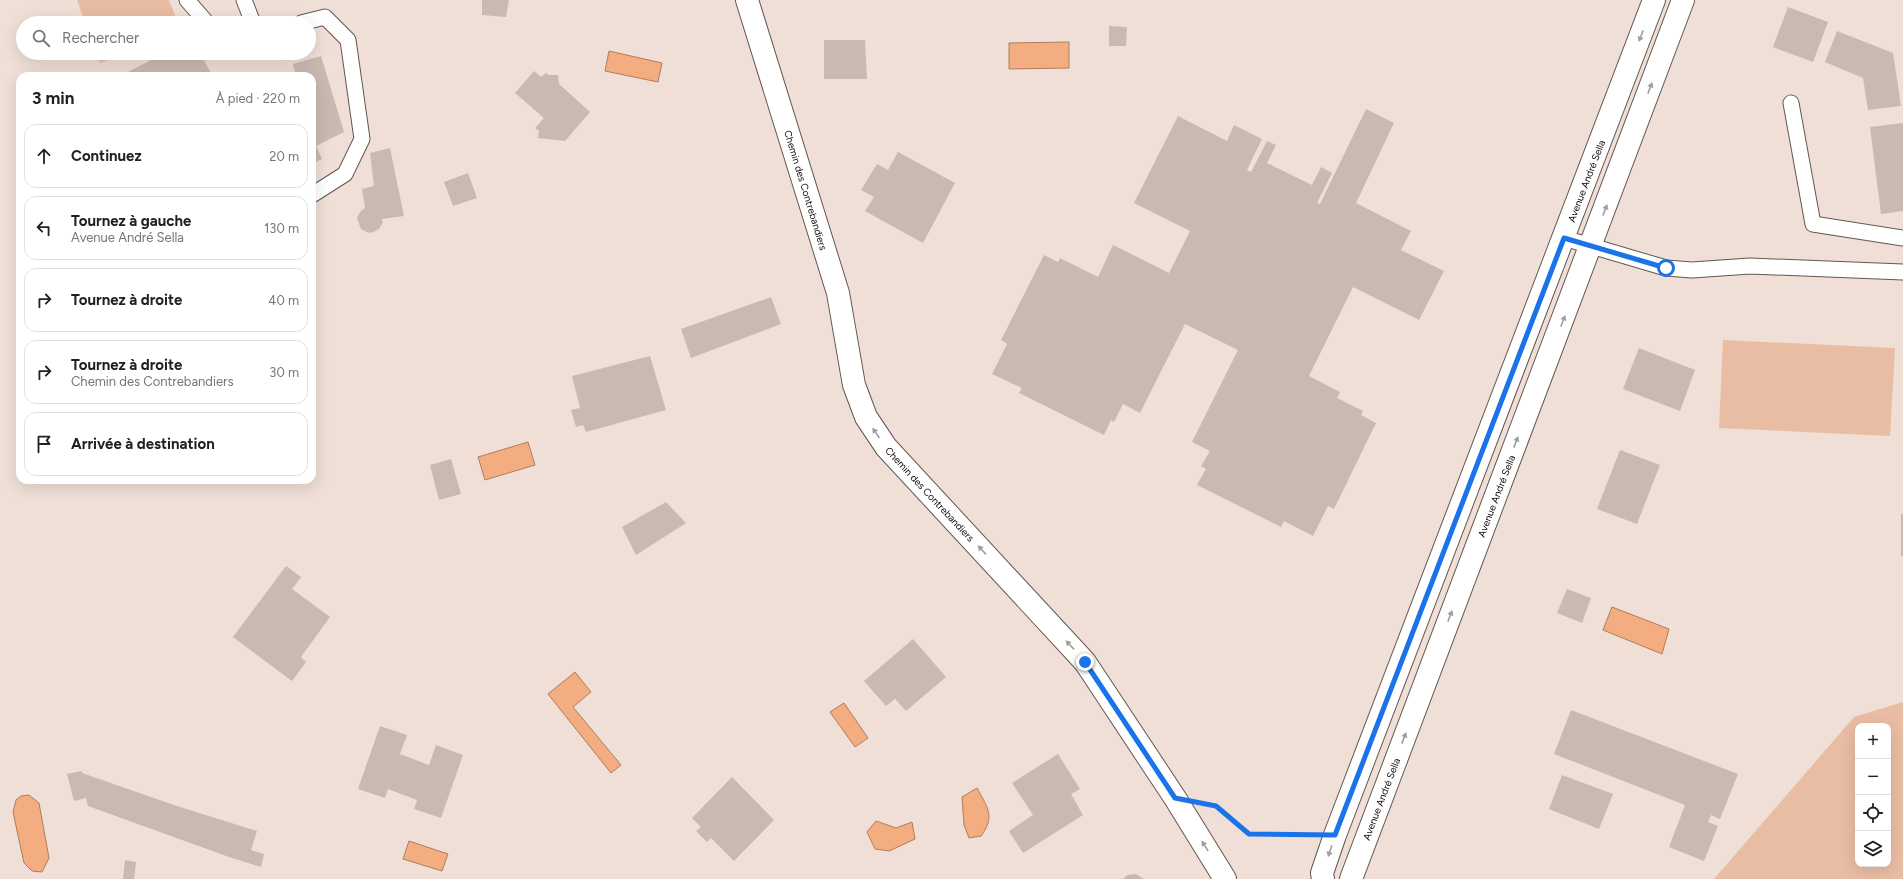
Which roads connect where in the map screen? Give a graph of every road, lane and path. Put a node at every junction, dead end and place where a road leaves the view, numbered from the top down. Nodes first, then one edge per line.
1 (188, 0) edge
2 (244, 0) edge
3 (746, 0) edge
4 (1654, 0) edge
5 (1683, 0) edge
6 (201, 16) edge
7 (250, 16) edge
8 (316, 19) edge
9 (1791, 103) dead end
10 (316, 192) edge
11 (1564, 238) junction
12 (1903, 238) edge
13 (1591, 247) junction
14 (1903, 272) edge
15 (1175, 798) junction
16 (1335, 835) junction
17 (1225, 879) edge
18 (1323, 879) edge
19 (1351, 879) edge

1 - 6 lane
2 - 7 lane
15 -> 3 street, Chemin des Contrebandiers
4 -> 11 street, Avenue André Sella
13 -> 5 street, Avenue André Sella
8 - 10 lane
9 - 12 lane
11 - 13 lane
11 - 16 street, Avenue André Sella
13 - 14 lane
19 -> 13 street, Avenue André Sella
15 - 16 path
17 -> 15 street, Chemin des Contrebandiers
16 -> 18 street, Avenue André Sella

